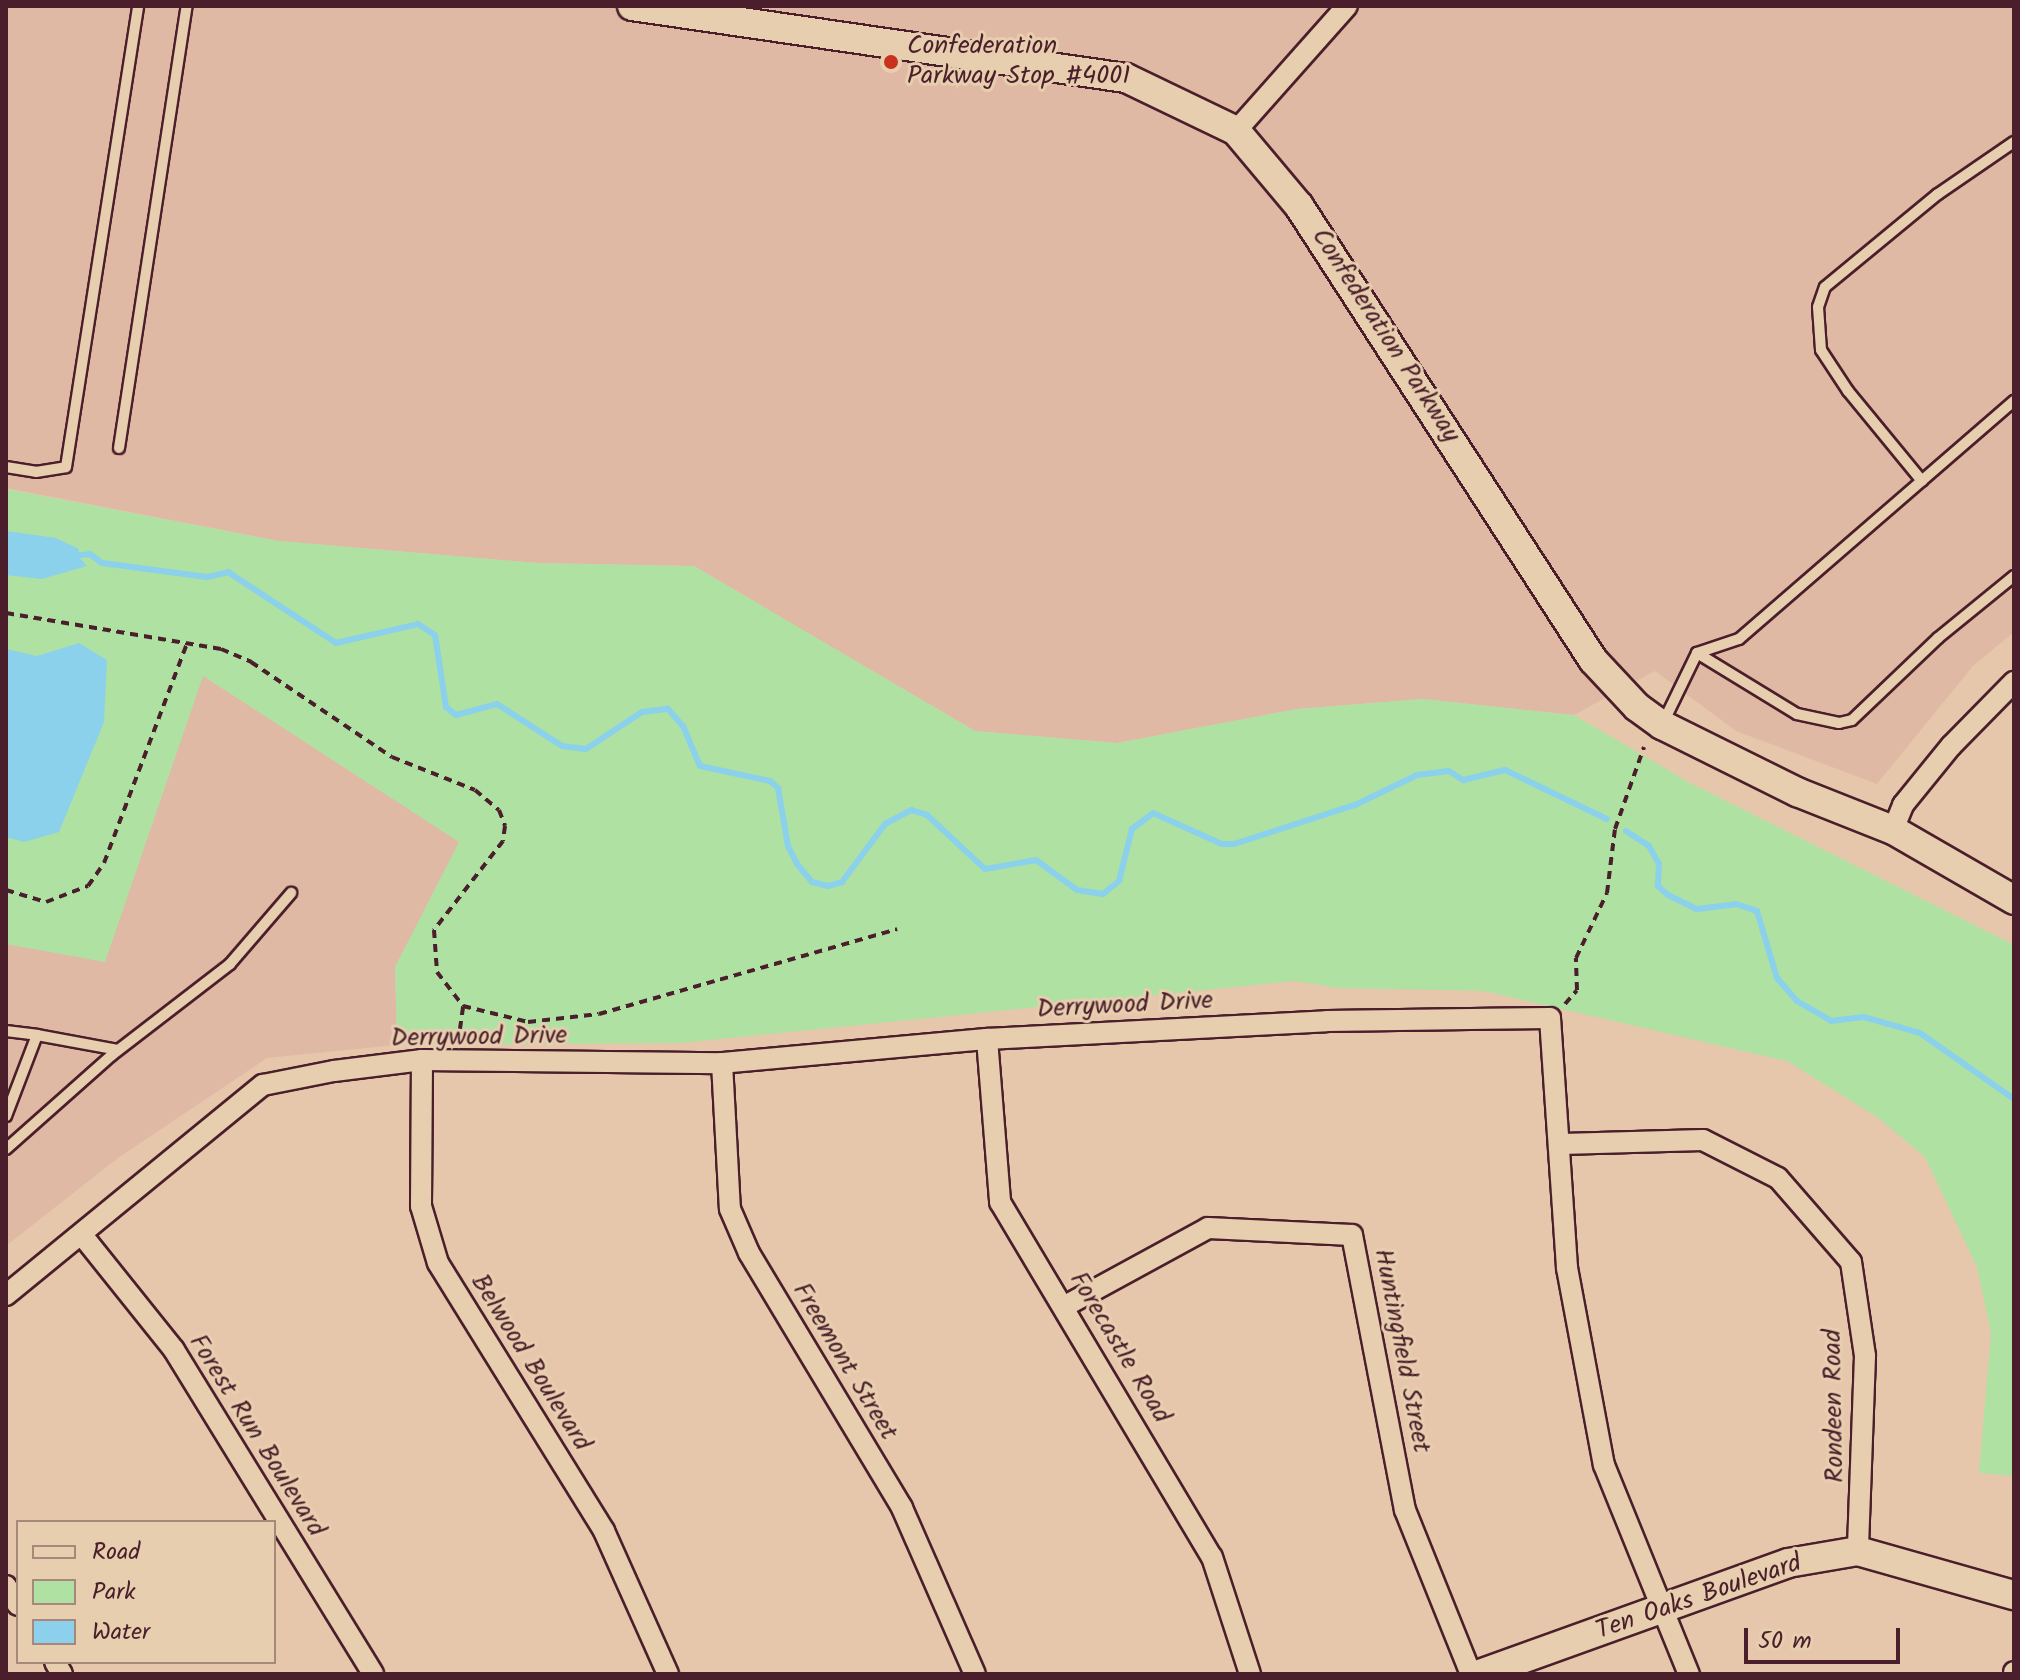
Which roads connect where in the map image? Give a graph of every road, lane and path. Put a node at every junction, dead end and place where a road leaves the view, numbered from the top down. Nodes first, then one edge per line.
1 (138, 6) edge
2 (187, 6) edge
3 (632, 6) edge
4 (1347, 6) edge
5 (1236, 131) junction
6 (2014, 142) edge
7 (2014, 401) edge
8 (119, 448) dead end
9 (6, 467) edge
10 (1922, 481) junction
11 (2014, 576) edge
12 (6, 613) edge
13 (187, 643) junction
14 (1697, 653) junction
15 (2014, 682) edge
16 (1662, 725) junction
17 (1644, 747) dead end
18 (1893, 830) junction
19 (6, 890) edge
20 (291, 893) dead end
21 (2014, 900) edge
22 (897, 929) dead end
23 (1550, 1018) junction
24 (6, 1031) edge
25 (37, 1035) junction
26 (987, 1039) junction
27 (118, 1050) junction
28 (422, 1060) junction
29 (722, 1063) junction
30 (6, 1116) edge
31 (1562, 1144) junction
32 (6, 1149) edge
33 (82, 1235) junction
34 (6, 1295) edge
35 (1065, 1306) junction
36 (1858, 1551) junction
37 (2014, 1595) edge
38 (1664, 1608) junction
39 (373, 1674) edge
40 (668, 1674) edge
41 (975, 1674) edge
42 (1250, 1674) edge
43 (1471, 1674) edge
44 (1480, 1674) edge
45 (1689, 1674) edge

1 - 9 lane
2 - 8 lane
3 - 5 street, Confederation Parkway
4 - 5 street
5 - 16 street, Confederation Parkway
6 - 10 lane
7 - 10 lane
10 - 14 lane
11 - 14 lane
12 - 13 path
13 - 19 path
13 - 22 path
14 - 16 lane
15 - 18 street
16 - 18 street, Confederation Parkway
17 - 23 path
18 - 21 street, Confederation Parkway
20 - 27 lane
23 - 26 street, Derrywood Drive
23 - 31 street
24 - 25 lane
25 - 27 lane
25 - 30 lane
26 - 29 street, Derrywood Drive
26 - 35 street, Forecastle Road
27 - 32 lane
28 - 29 street, Derrywood Drive
28 - 33 street, Derrywood Drive
28 - 40 street, Belwood Boulevard
29 - 41 street, Freemont Street
31 - 36 street, Rondeen Road
31 - 38 street
33 - 34 street, Derrywood Drive
33 - 39 street, Forest Run Boulevard
35 - 42 street, Forecastle Road
35 - 43 street, Huntingfield Street
36 - 37 street, Ten Oaks Boulevard
36 - 38 street, Ten Oaks Boulevard
38 - 44 street, Ten Oaks Boulevard
38 - 45 street

